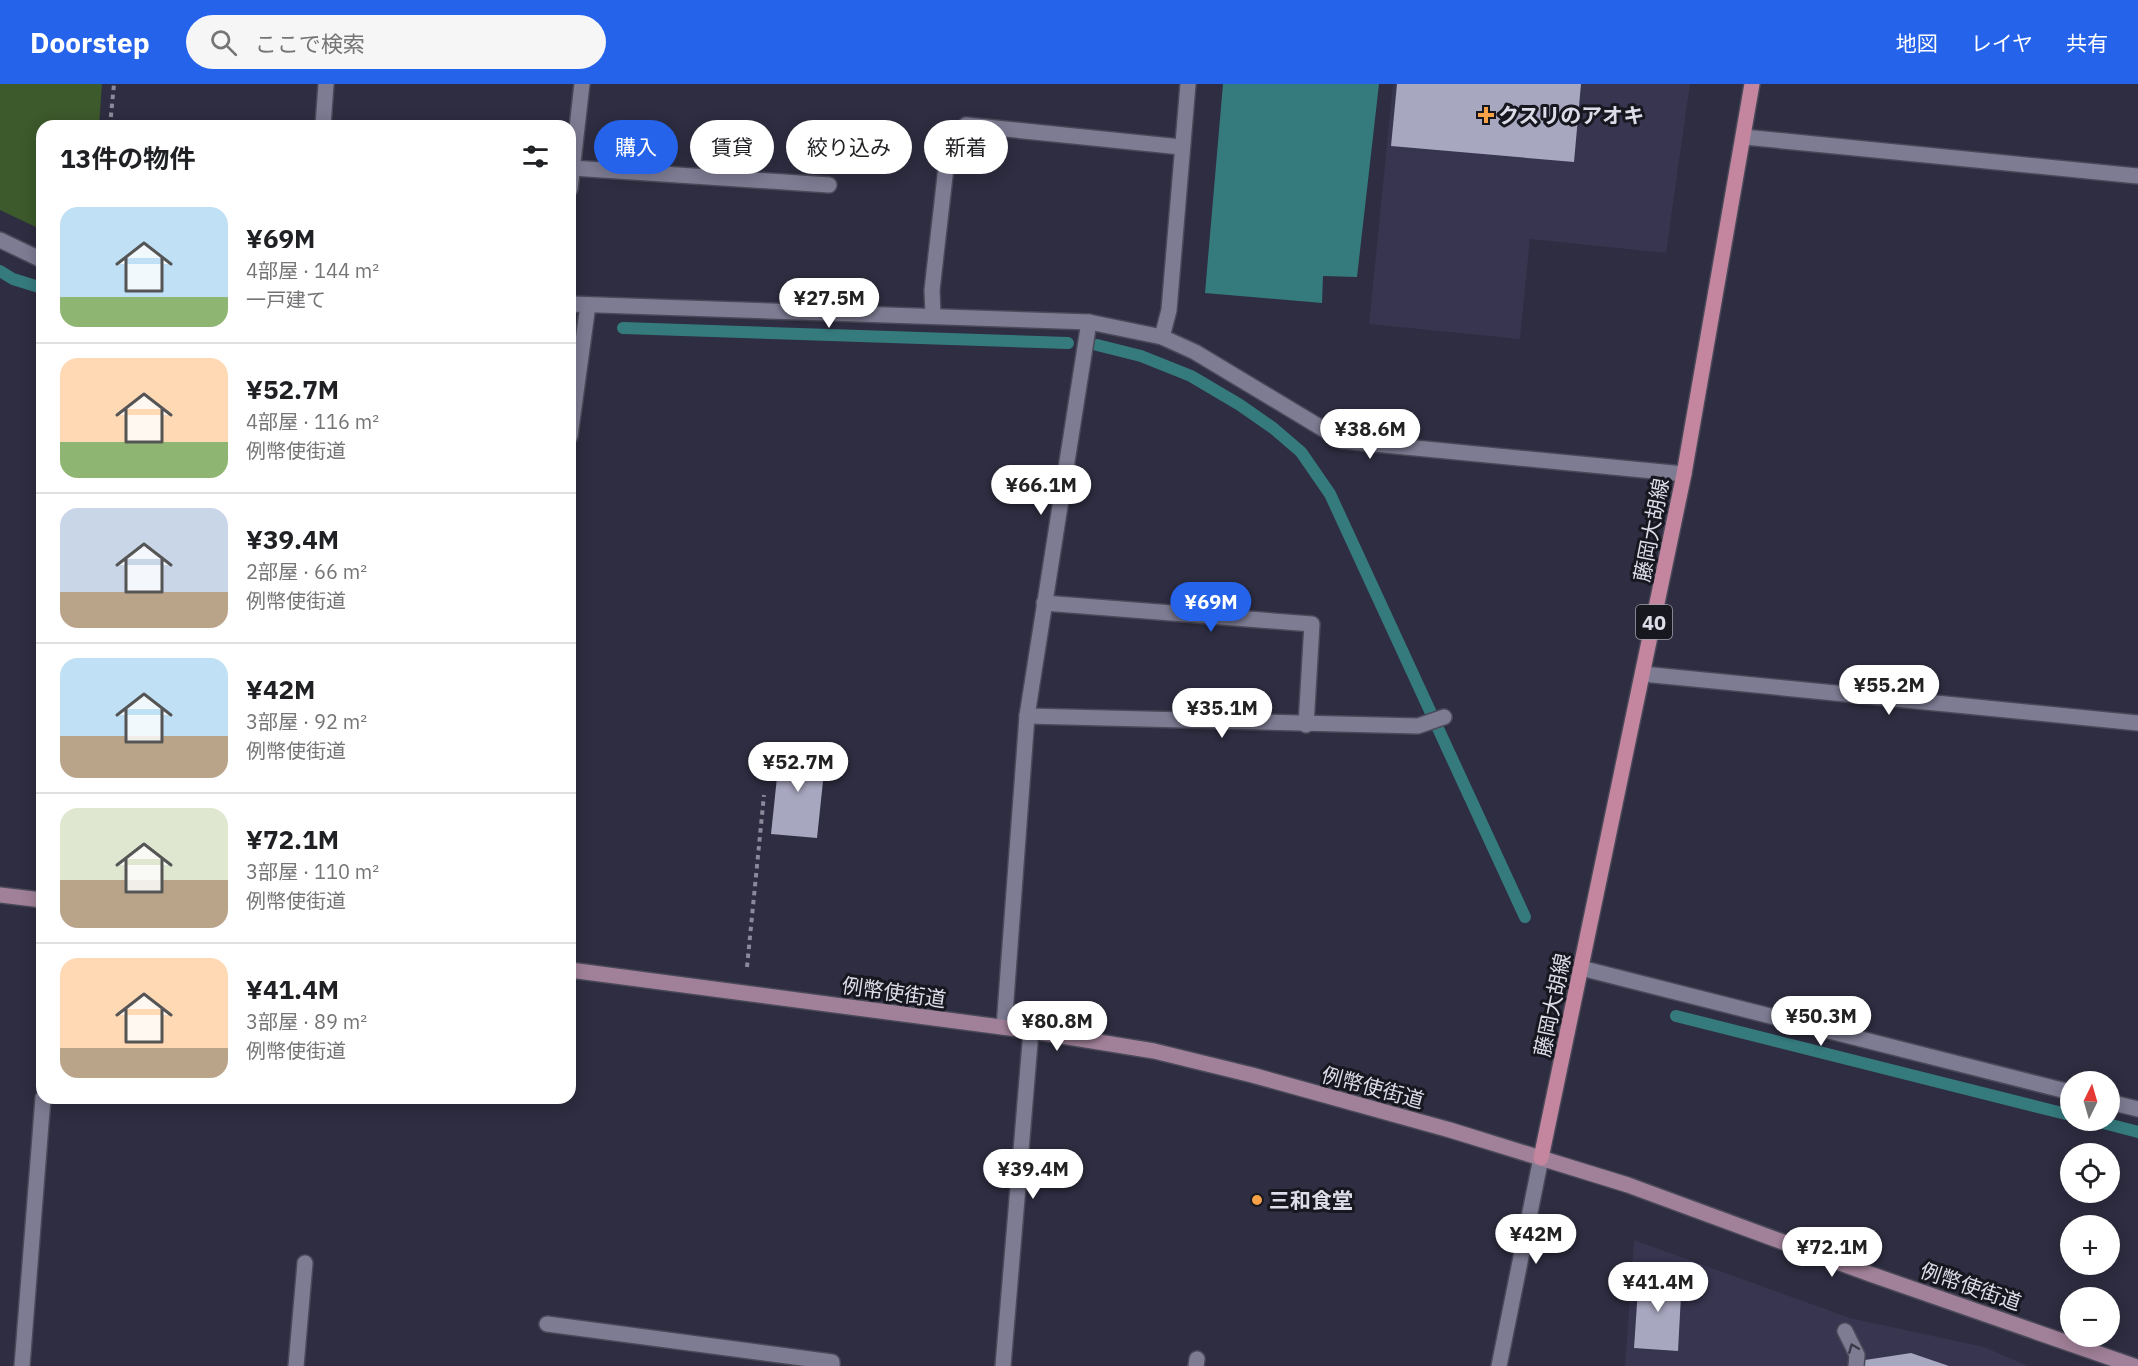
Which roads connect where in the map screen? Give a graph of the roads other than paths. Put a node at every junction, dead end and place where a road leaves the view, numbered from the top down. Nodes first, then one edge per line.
1 (326, 84) edge
2 (582, 84) edge
3 (1188, 84) edge
4 (1752, 84) edge
5 (323, 120) edge
6 (576, 134) edge
7 (1744, 137) junction
8 (1181, 147) junction
9 (576, 168) edge
10 (2138, 176) edge
11 (829, 185) dead end
12 (0, 240) edge
13 (36, 257) edge
14 (576, 304) edge
15 (588, 305) junction
16 (933, 316) junction
17 (1089, 322) junction
18 (1162, 337) junction
19 (576, 392) edge
20 (1684, 474) junction
21 (1044, 603) junction
22 (1643, 674) junction
23 (1027, 716) junction
24 (1444, 717) dead end
25 (2138, 723) edge
26 (1306, 725) junction
27 (0, 895) edge
28 (36, 899) edge
29 (1581, 968) junction
30 (576, 971) edge
31 (1004, 1028) junction
32 (1031, 1031) junction
33 (2060, 1089) edge
34 (43, 1104) edge
35 (2120, 1105) edge
36 (2138, 1109) edge
37 (1541, 1158) junction
38 (305, 1263) dead end
39 (547, 1324) dead end
40 (1845, 1331) dead end
41 (2113, 1363) edge
42 (22, 1366) edge
43 (296, 1366) edge
44 (832, 1366) edge
45 (1003, 1366) edge
46 (1499, 1366) edge
47 (1856, 1366) edge
48 (2134, 1366) edge

1 - 5 street
2 - 6 street
3 - 8 street
4 - 7 main road, 藤岡大胡線 / 40
7 - 10 street
7 - 20 main road, 藤岡大胡線 / 40
8 - 16 street
8 - 18 street
9 - 11 street
12 - 13 street
14 - 15 street
15 - 16 street
15 - 19 street
16 - 17 street
17 - 18 street
17 - 21 street
18 - 20 street
20 - 22 main road, 藤岡大胡線 / 40
21 - 23 street
21 - 26 street
22 - 25 street
22 - 29 main road, 藤岡大胡線 / 40
23 - 26 street
23 - 31 street
24 - 26 street
27 - 28 main road
29 - 33 street
29 - 37 main road, 藤岡大胡線 / 40
30 - 31 main road, 例幣使街道
31 - 32 main road, 例幣使街道
32 - 37 main road, 例幣使街道
32 - 45 street
34 - 42 street
35 - 36 street
37 - 41 main road, 例幣使街道
37 - 46 street
38 - 43 street
39 - 44 street
47 -> 40 street
41 - 48 main road, 例幣使街道

